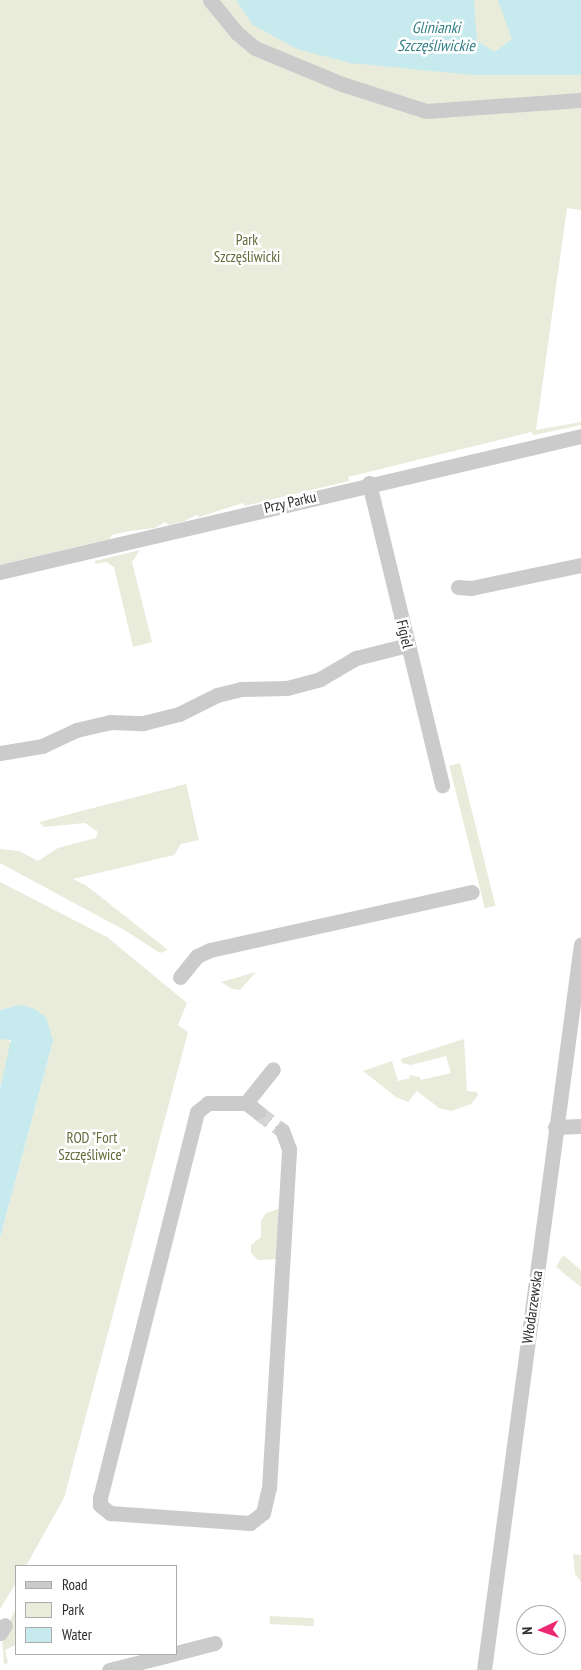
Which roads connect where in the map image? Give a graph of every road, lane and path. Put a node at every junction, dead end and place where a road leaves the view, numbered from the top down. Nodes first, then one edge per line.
1 (210, 0) edge
2 (581, 100) edge
3 (581, 436) edge
4 (369, 483) junction
5 (581, 565) edge
6 (0, 572) edge
7 (458, 587) dead end
8 (407, 645) junction
9 (0, 754) edge
10 (442, 785) dead end
11 (472, 892) dead end
12 (581, 944) edge
13 (180, 977) dead end
14 (273, 1069) dead end
15 (581, 1126) edge
16 (556, 1127) junction
17 (282, 1130) tunnel mouth
18 (215, 1643) dead end
19 (178, 1652) edge
20 (168, 1655) edge
21 (109, 1670) edge
22 (484, 1670) edge

1 - 2 street
3 - 4 street, Przy Parku
4 - 6 street, Przy Parku
4 - 8 street, Figiel
5 - 7 street
8 - 9 street
8 - 10 street, Figiel
11 - 13 street
12 - 16 street, Włodarzewska
14 - 17 street
15 - 16 street
16 - 22 street, Włodarzewska
18 - 19 street
20 - 21 street

